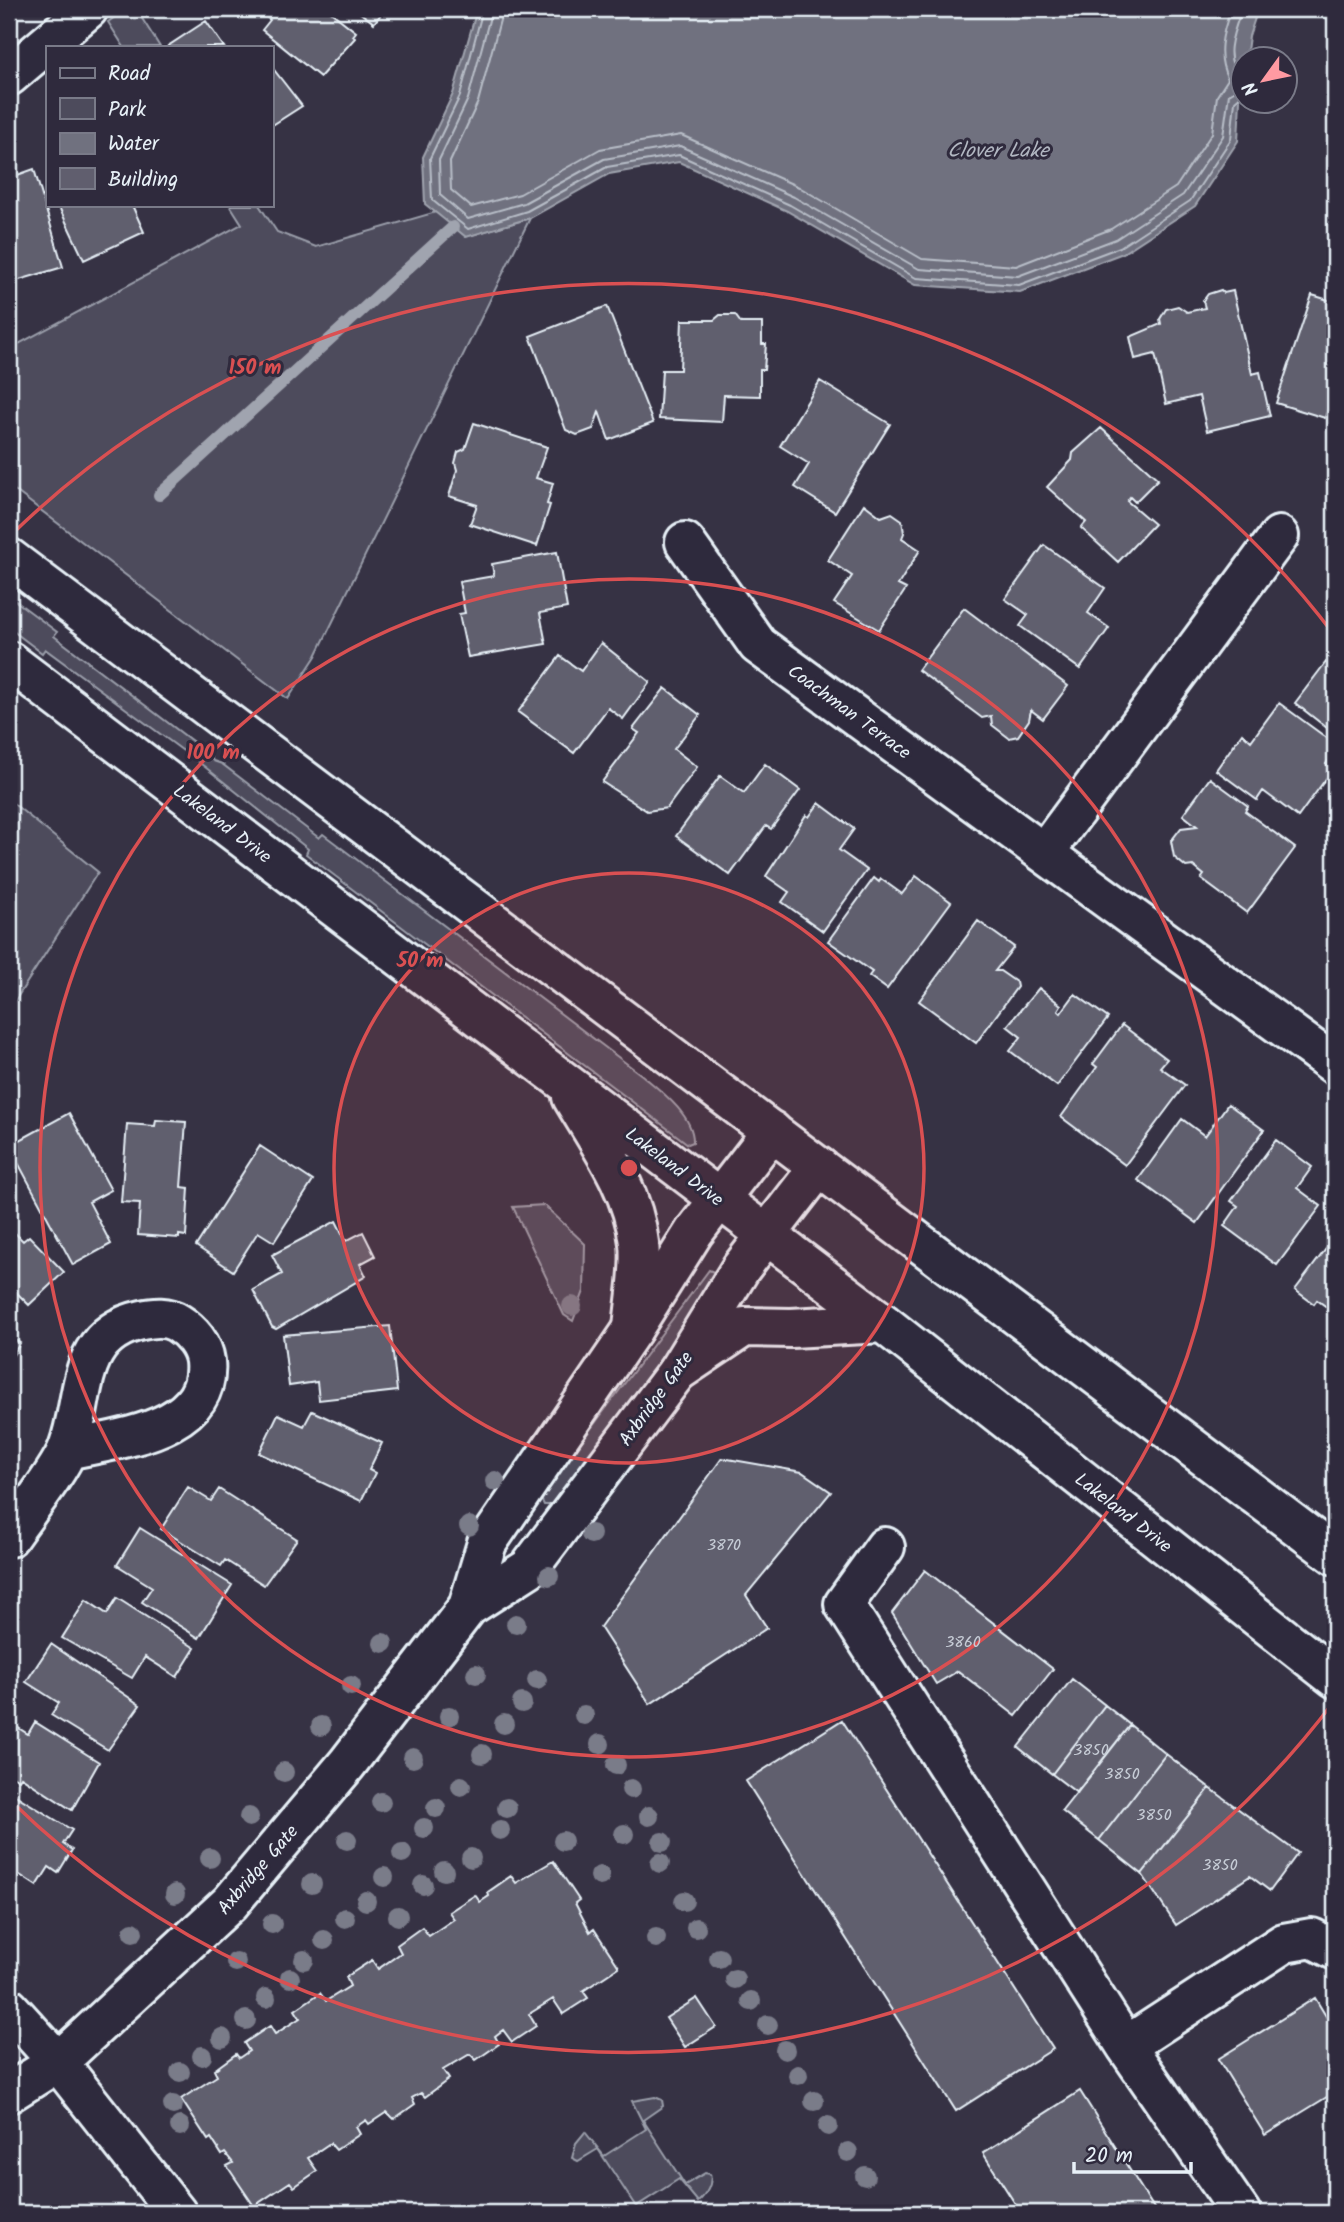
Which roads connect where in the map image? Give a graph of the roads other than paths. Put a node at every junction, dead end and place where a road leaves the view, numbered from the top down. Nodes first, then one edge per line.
1 (88, 9) edge
2 (9, 75) edge
3 (1279, 536) dead end
4 (685, 542) dead end
5 (9, 558) edge
6 (9, 661) edge
7 (1045, 852) junction
8 (1335, 1065) edge
9 (562, 1080) junction
10 (772, 1131) junction
11 (819, 1167) junction
12 (719, 1199) junction
13 (767, 1235) junction
14 (883, 1323) junction
15 (633, 1329) junction
16 (677, 1372) junction
17 (68, 1450) dead end
18 (9, 1537) edge
19 (885, 1547) dead end
20 (1335, 1555) edge
21 (468, 1607) junction
22 (1335, 1678) edge
23 (1335, 1950) edge
24 (9, 2008) edge
25 (1126, 2046) junction
26 (58, 2062) junction
27 (9, 2093) edge
28 (177, 2213) edge
29 (1241, 2213) edge

1 - 2 main road
3 - 7 main road
4 - 7 main road, Coachman Terrace
5 - 10 main road
6 - 9 main road, Lakeland Drive
7 - 8 main road, Coachman Terrace
9 - 12 main road, Lakeland Drive
9 - 15 main road
10 - 11 main road
10 - 12 main road, Axbridge Gate
11 - 13 main road, Axbridge Gate
11 - 20 main road
12 - 13 main road, Lakeland Drive
12 - 15 main road, Axbridge Gate
13 - 14 main road, Lakeland Drive
13 - 16 main road, Axbridge Gate
14 - 16 main road
14 - 22 main road, Lakeland Drive
15 - 21 main road, Axbridge Gate
16 - 21 main road, Axbridge Gate
17 - 18 main road
19 - 25 main road
21 - 26 main road, Axbridge Gate
23 - 25 main road
24 - 26 main road
25 - 29 main road
26 - 27 main road, Axbridge Gate
26 - 28 main road

